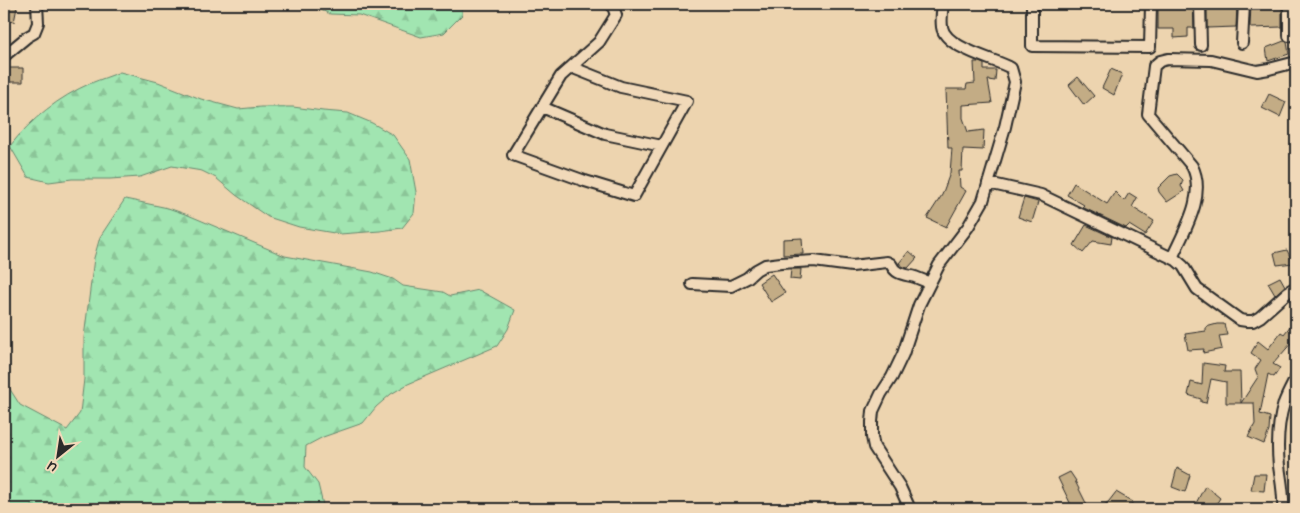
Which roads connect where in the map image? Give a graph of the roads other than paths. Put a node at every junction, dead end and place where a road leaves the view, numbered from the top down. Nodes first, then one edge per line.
1 (37, 4) edge
2 (612, 4) edge
3 (943, 4) edge
4 (1032, 4) edge
5 (1150, 4) edge
6 (1200, 4) edge
7 (1244, 4) edge
8 (1290, 4) edge
9 (1289, 36) dead end
10 (1242, 43) dead end
11 (1201, 45) dead end
12 (4, 56) edge
13 (1296, 62) edge
14 (572, 67) junction
15 (542, 107) junction
16 (662, 146) junction
17 (988, 183) junction
18 (1172, 258) junction
19 (930, 283) junction
20 (692, 284) dead end
21 (1296, 287) edge
22 (1296, 378) edge
23 (910, 509) edge
24 (1283, 509) edge

1 - 12 street
2 - 14 street
3 - 17 street
4 - 5 street
6 - 11 street
7 - 10 street
8 - 9 street
13 - 18 street
14 - 15 street
14 - 16 street
15 - 16 street
15 - 16 street
17 - 18 street
17 - 19 street
18 - 21 street
19 - 20 street
19 - 23 street
22 - 24 street

